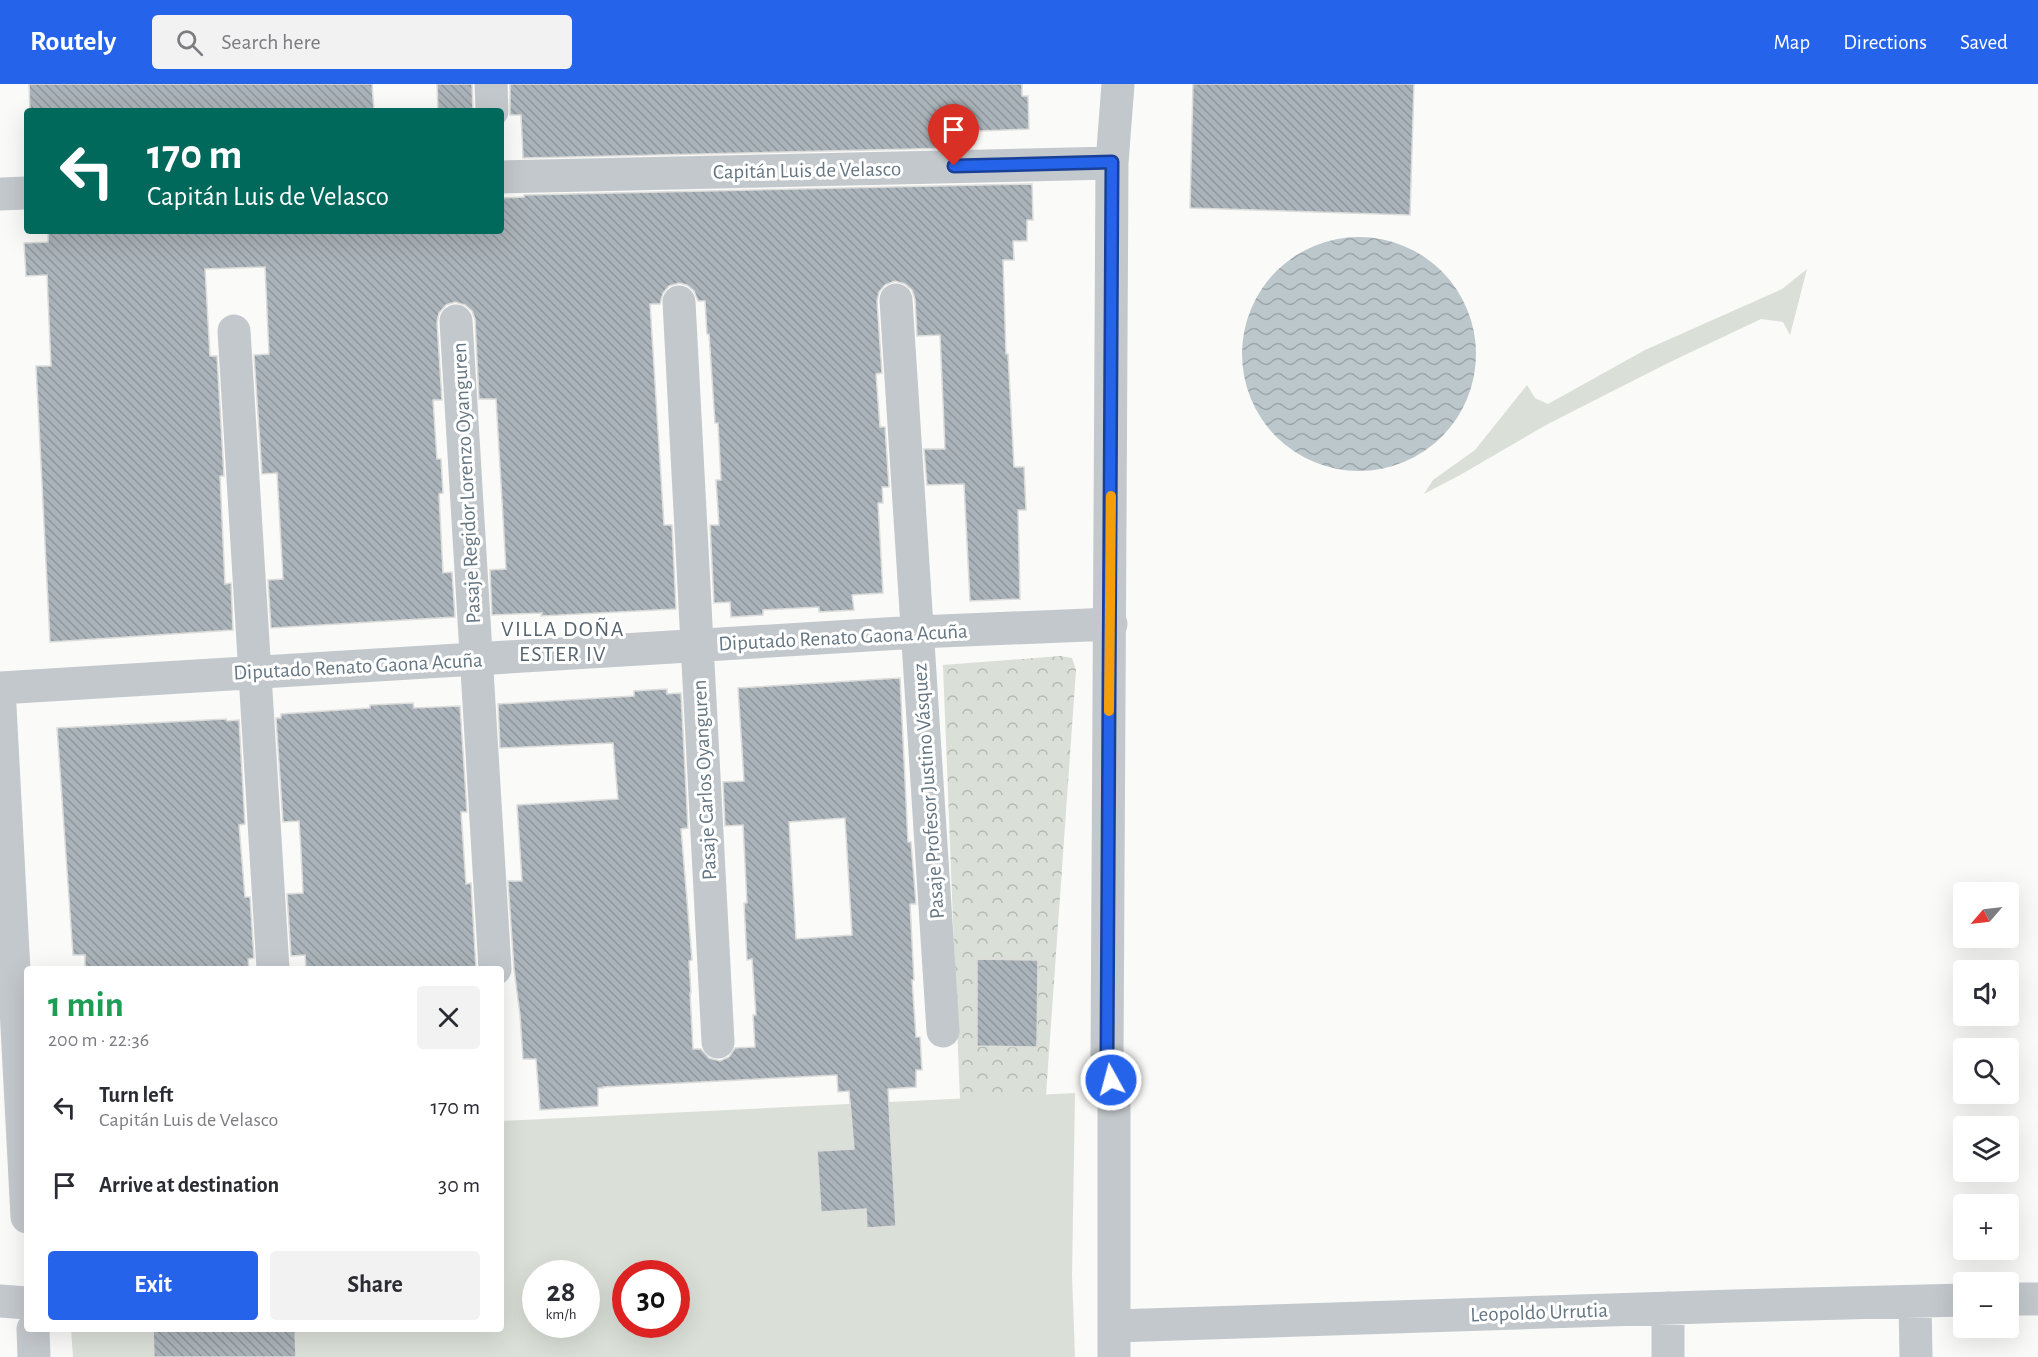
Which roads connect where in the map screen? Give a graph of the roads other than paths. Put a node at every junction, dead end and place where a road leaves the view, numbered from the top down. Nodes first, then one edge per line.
1 (491, 84) edge
2 (1118, 84) edge
3 (492, 108) edge
4 (1112, 162) junction
5 (504, 177) edge
6 (24, 193) edge
7 (0, 194) edge
8 (896, 300) dead end
9 (679, 302) dead end
10 (456, 321) dead end
11 (234, 331) dead end
12 (1111, 624) junction
13 (918, 632) junction
14 (697, 646) junction
15 (476, 659) junction
16 (255, 673) junction
17 (0, 688) edge
18 (0, 706) edge
19 (273, 966) edge
20 (495, 966) edge
21 (943, 1031) dead end
22 (718, 1042) dead end
23 (24, 1160) edge
24 (2019, 1299) edge
25 (2038, 1299) edge
26 (1953, 1300) edge
27 (0, 1301) edge
28 (1915, 1302) junction
29 (24, 1303) edge
30 (1668, 1308) junction
31 (33, 1332) edge
32 (1114, 1341) edge
33 (34, 1357) edge
34 (1668, 1357) edge
35 (1916, 1357) edge

1 - 3 street
2 - 4 street
4 - 5 street, Capitán Luis de Velasco
4 - 12 street
6 - 7 street
8 - 13 street, Pasaje Profesor Justino Vásquez
9 - 14 street, Pasaje Carlos Oyanguren
10 - 15 street, Pasaje Regidor Lorenzo Oyanguren
11 - 16 street
12 - 13 street, Diputado Renato Gaona Acuña
12 - 32 street
13 - 14 street, Diputado Renato Gaona Acuña
13 - 21 street, Pasaje Profesor Justino Vásquez
14 - 15 street, Diputado Renato Gaona Acuña
14 - 22 street, Pasaje Carlos Oyanguren
15 - 16 street, Diputado Renato Gaona Acuña
15 - 20 street, Pasaje Regidor Lorenzo Oyanguren
16 - 17 street, Diputado Renato Gaona Acuña
16 - 19 street
18 - 23 street
24 - 25 street
26 - 28 street, Leopoldo Urrutia
27 - 29 street
28 - 30 street, Leopoldo Urrutia
28 - 35 street
30 - 32 street, Leopoldo Urrutia
30 - 34 street
31 - 33 street

